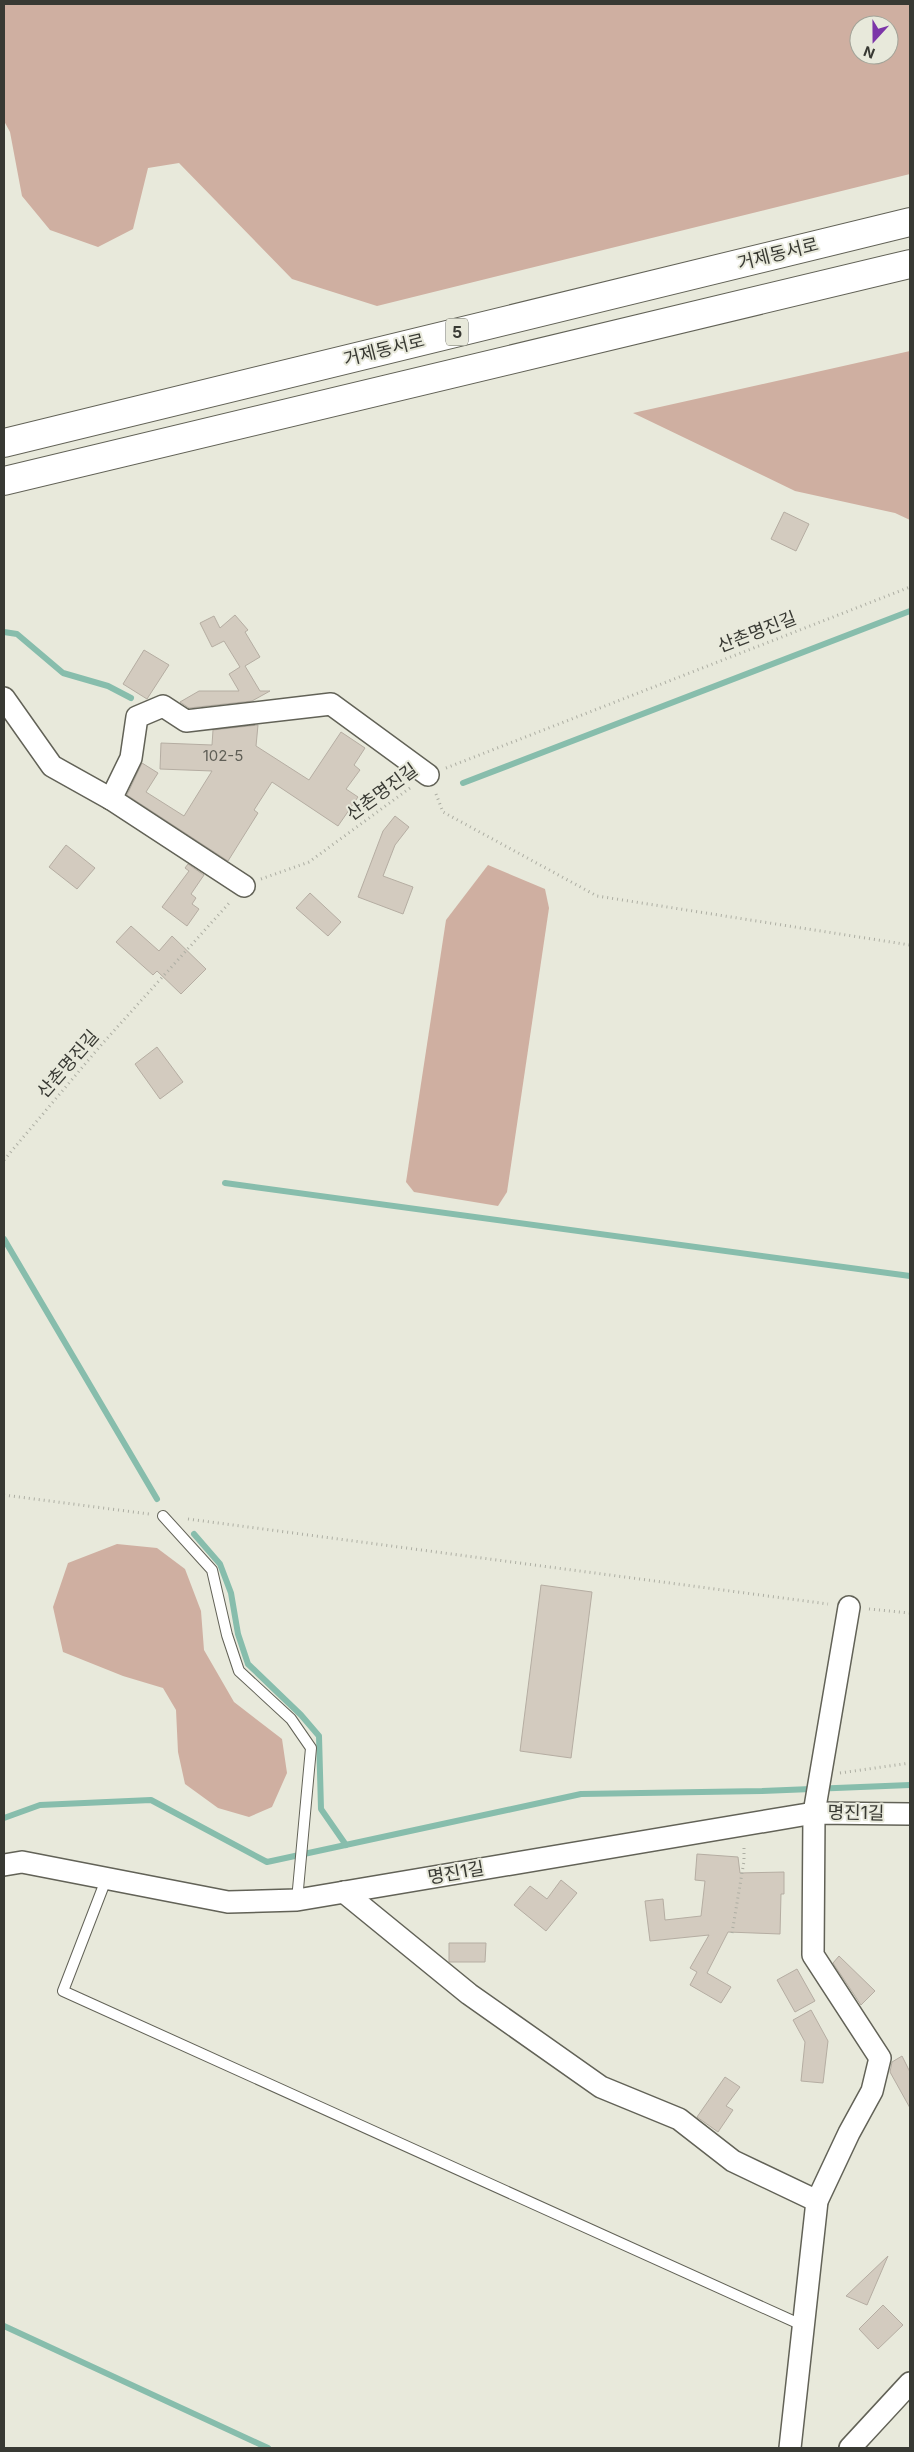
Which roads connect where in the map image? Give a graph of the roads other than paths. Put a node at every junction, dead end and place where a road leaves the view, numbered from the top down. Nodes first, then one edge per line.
1 (910, 222) edge
2 (910, 264) edge
3 (4, 443) edge
4 (4, 481) edge
5 (4, 698) edge
6 (428, 775) road end
7 (111, 799) junction
8 (244, 886) road end
9 (163, 1516) road end
10 (849, 1607) road end
11 (814, 1813) junction
12 (910, 1814) edge
13 (4, 1866) edge
14 (106, 1877) junction
15 (344, 1892) junction
16 (297, 1900) junction
17 (818, 2201) junction
18 (804, 2326) junction
19 (910, 2383) edge
20 (790, 2448) edge
21 (850, 2448) edge

1 - 3 main road, 거제동서로 / 5
2 - 4 main road, 5
5 - 7 street
6 - 7 street
7 - 8 street
9 - 16 lane
10 - 11 street
11 - 12 street, 명진1길
11 - 15 street, 명진1길
11 - 17 street
13 - 14 street, 명진1길
14 - 16 street, 명진1길
14 - 18 lane
15 - 16 street, 명진1길
15 - 17 street
17 - 18 street
18 - 20 street
19 - 21 street

